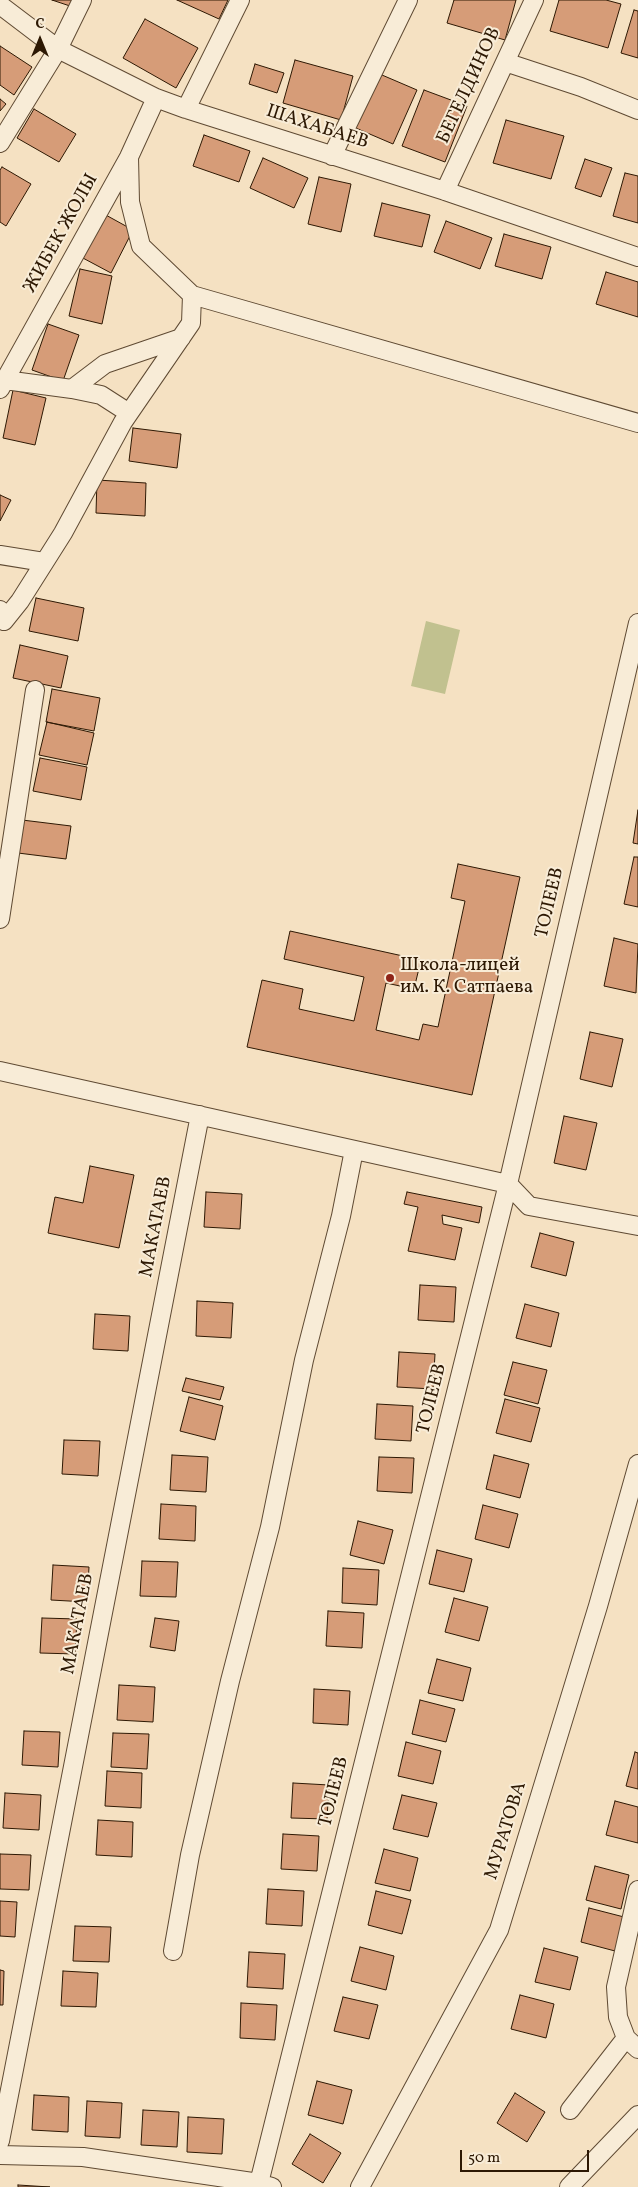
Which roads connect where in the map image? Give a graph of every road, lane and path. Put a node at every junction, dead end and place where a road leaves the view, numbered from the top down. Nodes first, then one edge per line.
1 (82, 0) edge
2 (240, 0) edge
3 (408, 0) edge
4 (534, 0) edge
5 (0, 5) edge
6 (58, 49) junction
7 (505, 62) junction
8 (156, 98) junction
9 (186, 109) junction
10 (638, 110) edge
11 (0, 143) edge
12 (332, 156) junction
13 (129, 157) junction
14 (445, 191) junction
15 (638, 257) edge
16 (192, 295) junction
17 (181, 338) junction
18 (2, 385) edge
19 (72, 389) junction
20 (129, 413) junction
21 (638, 423) edge
22 (0, 555) edge
23 (44, 562) junction
24 (0, 610) edge
25 (638, 622) edge
26 (35, 690) dead end
27 (0, 919) edge
28 (0, 1070) edge
29 (200, 1115) junction
30 (354, 1150) junction
31 (508, 1184) junction
32 (638, 1226) edge
33 (638, 1464) edge
34 (638, 1890) edge
35 (173, 1951) dead end
36 (632, 2044) edge
37 (570, 2110) dead end
38 (638, 2115) edge
39 (0, 2141) edge
40 (0, 2155) edge
41 (265, 2185) edge
42 (360, 2187) edge
43 (569, 2187) edge

1 - 6 street
2 - 9 street
3 - 12 street
4 - 7 street, БЕГЕЛДИНОВ
5 - 6 street, ШАХАБАЕВ
6 - 8 street, ШАХАБАЕВ
6 - 11 street
7 - 10 street
7 - 14 street, БЕГЕЛДИНОВ
8 - 9 street, ШАХАБАЕВ
8 - 13 street, ЖИБЕК ЖОЛЫ
9 - 12 street, ШАХАБАЕВ
12 - 14 street, ШАХАБАЕВ
13 - 16 street
13 - 18 street, ЖИБЕК ЖОЛЫ
14 - 15 street, ШАХАБАЕВ
16 - 17 street
16 - 21 street
17 - 19 street
17 - 20 street
18 - 19 street
19 - 20 street
20 - 23 street
22 - 23 street
23 - 24 street
25 - 31 street, ТОЛЕЕВ
26 - 27 street
28 - 29 street
29 - 30 street
29 - 39 street, МАКАТАЕВ
30 - 31 street
30 - 35 street
31 - 32 street
31 - 41 street, ТОЛЕЕВ
33 - 42 street, МУРАТОВА
34 - 36 street
36 - 37 street
38 - 43 street
40 - 41 street

